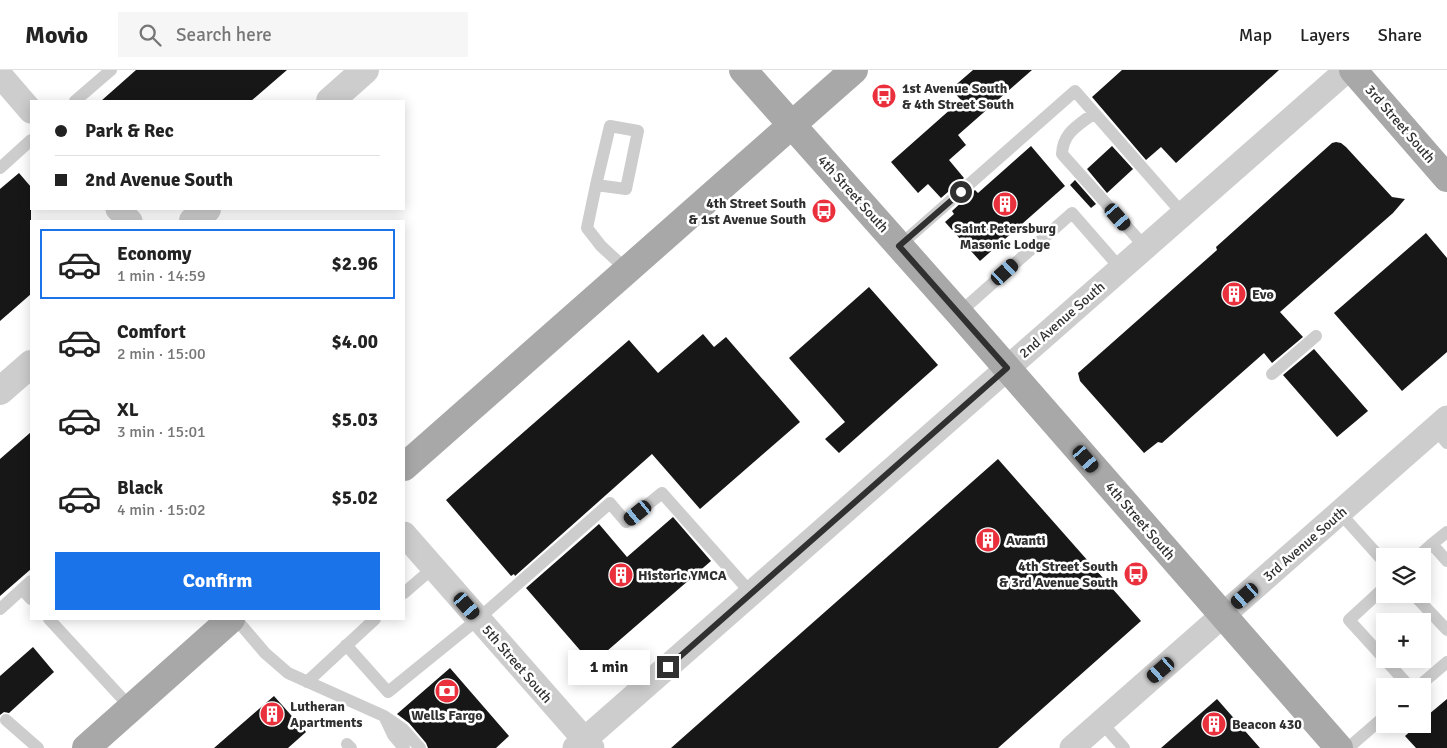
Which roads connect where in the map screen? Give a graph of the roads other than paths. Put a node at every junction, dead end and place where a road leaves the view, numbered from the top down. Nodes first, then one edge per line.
1 (111, 70) edge
2 (365, 70) edge
3 (743, 70) edge
4 (854, 70) edge
5 (1347, 70) edge
6 (1352, 70) edge
7 (0, 75) edge
8 (76, 100) edge
9 (331, 100) edge
10 (30, 110) edge
11 (1094, 113) junction
12 (791, 125) junction
13 (30, 141) edge
14 (0, 168) edge
15 (1447, 178) edge
16 (596, 185) junction
17 (119, 210) edge
18 (206, 210) edge
19 (1183, 214) junction
20 (129, 220) edge
21 (194, 220) edge
22 (899, 246) junction
23 (1145, 247) junction
24 (1121, 268) junction
25 (627, 270) junction
26 (959, 314) junction
27 (1316, 336) dead end
28 (30, 366) edge
29 (1007, 368) junction
30 (1272, 374) dead end
31 (0, 391) edge
32 (1443, 430) edge
33 (405, 466) edge
34 (1340, 513) junction
35 (1447, 532) edge
36 (405, 535) edge
37 (1432, 544) junction
38 (1428, 548) edge
39 (1376, 553) edge
40 (1447, 561) edge
41 (433, 568) junction
42 (27, 585) edge
43 (405, 593) edge
44 (751, 593) junction
45 (1376, 594) edge
46 (1422, 603) edge
47 (0, 609) edge
48 (1223, 616) junction
49 (478, 619) junction
50 (50, 620) edge
51 (231, 620) edge
52 (237, 620) edge
53 (375, 620) edge
54 (1447, 630) edge
55 (346, 645) junction
56 (1447, 662) edge
57 (1401, 678) edge
58 (1428, 678) edge
59 (307, 682) junction
60 (132, 708) junction
61 (384, 716) junction
62 (6, 720) dead end
63 (1102, 722) junction
64 (1376, 724) edge
65 (584, 745) edge
66 (38, 748) edge
67 (86, 748) edge
68 (404, 748) edge
69 (420, 748) edge
70 (1072, 748) edge
71 (1124, 748) edge
72 (1339, 748) edge
73 (1348, 748) edge

1 - 8 lane
2 - 9 street
3 - 12 main road, 4th Street South
4 - 12 main road
5 - 19 street, 2nd Avenue South
6 - 15 main road, 3rd Street South
7 - 10 street
11 - 19 lane
11 - 22 lane
11 - 23 lane
12 - 22 main road, 4th Street South
12 - 25 main road
13 - 14 lane
16 - 16 lane
16 - 25 lane
17 - 20 street
18 - 21 street
19 - 23 street, 2nd Avenue South
22 - 26 main road, 4th Street South
23 - 24 street, 2nd Avenue South
24 - 26 lane
24 - 29 street, 2nd Avenue South
25 - 33 main road
26 - 29 main road, 4th Street South
27 - 30 lane
28 - 31 street
29 - 44 street, 2nd Avenue South
29 - 48 main road, 4th Street South
32 - 34 street, 3rd Avenue South
34 - 39 lane
34 - 48 street, 3rd Avenue South
35 - 37 lane
36 - 41 street, 5th Street South
37 - 38 lane
37 - 40 lane
41 - 43 lane
41 - 49 street, 5th Street South
42 - 47 lane
44 - 49 lane
44 - 65 street, 2nd Avenue South
45 - 57 lane
46 - 54 lane
48 - 63 street, 3rd Avenue South
48 - 72 main road, 4th Street South
49 - 55 lane
49 - 65 street, 5th Street South
50 - 60 lane
51 - 60 main road
52 - 59 lane
53 - 55 lane
55 - 59 lane
56 - 58 lane
59 - 61 lane
60 - 67 main road
61 - 68 lane
61 - 69 lane
62 - 66 lane
63 - 70 street, 3rd Avenue South
63 - 71 lane
64 - 73 lane

